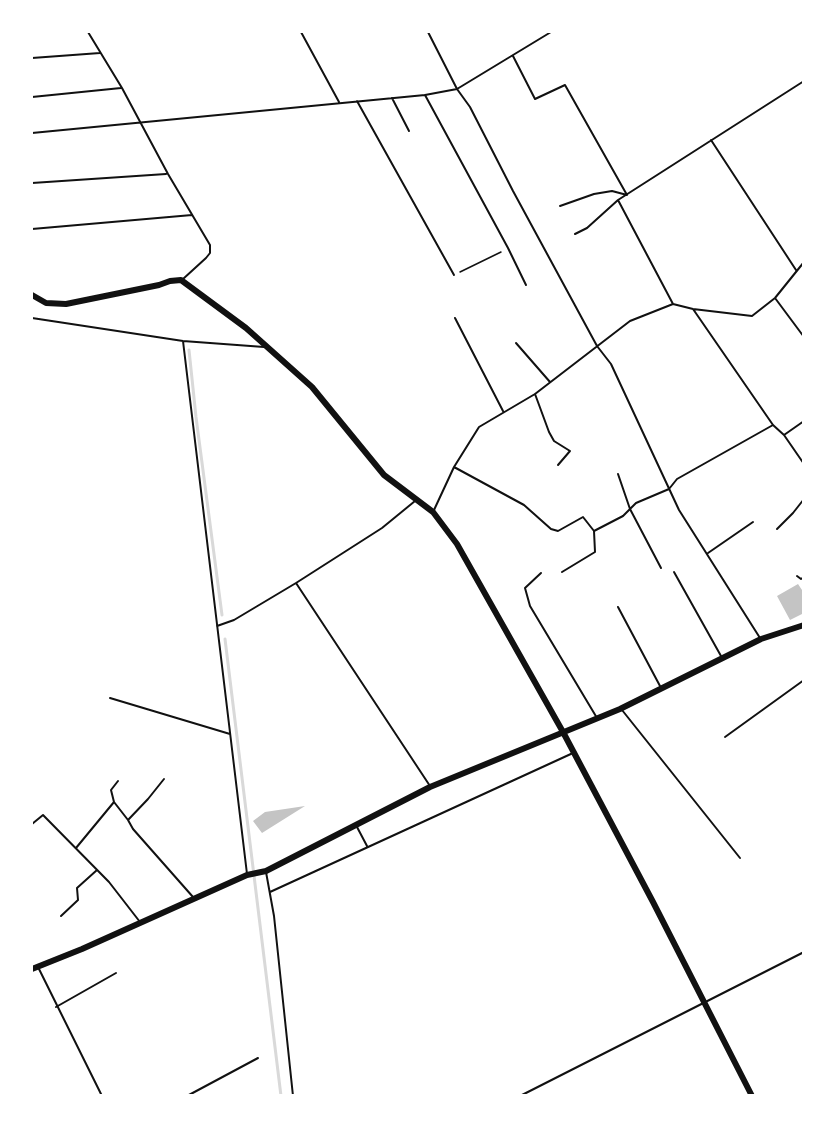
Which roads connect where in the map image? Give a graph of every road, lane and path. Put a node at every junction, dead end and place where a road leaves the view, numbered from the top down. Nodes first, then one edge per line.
1 (88, 32) edge
2 (301, 32) edge
3 (428, 32) edge
4 (551, 32) edge
5 (100, 53) junction
6 (513, 56) junction
7 (32, 58) edge
8 (804, 81) edge
9 (122, 88) junction
10 (457, 89) junction
11 (425, 94) junction
12 (32, 97) edge
13 (392, 98) junction
14 (357, 101) junction
15 (339, 102) junction
16 (141, 122) junction
17 (408, 131) dead end
18 (32, 133) edge
19 (711, 140) junction
20 (168, 174) junction
21 (32, 183) edge
22 (627, 195) junction
23 (618, 200) junction
24 (561, 206) dead end
25 (192, 215) junction
26 (32, 229) edge
27 (574, 234) dead end
28 (508, 248) junction
29 (804, 262) edge
30 (796, 270) junction
31 (454, 275) joint
32 (181, 280) junction
33 (526, 285) dead end
34 (32, 295) edge
35 (775, 298) junction
36 (673, 304) junction
37 (693, 309) junction
38 (32, 318) edge
39 (455, 318) dead end
40 (804, 337) edge
41 (183, 341) junction
42 (516, 344) dead end
43 (597, 346) junction
44 (269, 348) junction
45 (550, 382) junction
46 (535, 394) junction
47 (503, 411) junction
48 (804, 421) edge
49 (773, 425) junction
50 (784, 435) junction
51 (804, 464) edge
52 (558, 465) dead end
53 (454, 467) junction
54 (618, 474) dead end
55 (669, 489) junction
56 (804, 499) edge
57 (417, 500) junction
58 (630, 509) junction
59 (433, 512) junction
60 (753, 522) dead end
61 (777, 529) dead end
62 (594, 531) junction
63 (708, 553) junction
64 (661, 568) dead end
65 (562, 572) dead end
66 (675, 572) dead end
67 (542, 573) dead end
68 (797, 576) dead end
69 (804, 578) edge
70 (296, 583) junction
71 (618, 608) dead end
72 (804, 625) edge
73 (216, 626) junction
74 (760, 639) junction
75 (723, 658) junction
76 (804, 680) edge
77 (662, 689) junction
78 (110, 698) dead end
79 (620, 709) junction
80 (597, 718) junction
81 (562, 732) junction
82 (230, 734) junction
83 (725, 737) dead end
84 (574, 753) junction
85 (164, 779) dead end
86 (118, 781) dead end
87 (430, 787) junction
88 (114, 802) junction
89 (128, 820) junction
90 (32, 824) edge
91 (356, 825) junction
92 (368, 847) junction
93 (76, 848) junction
94 (740, 858) dead end
95 (97, 870) junction
96 (266, 871) junction
97 (247, 875) junction
98 (270, 892) junction
99 (195, 898) junction
100 (61, 916) dead end
101 (141, 923) junction
102 (804, 952) edge
103 (35, 968) edge
104 (116, 973) dead end
105 (705, 1003) junction
106 (56, 1006) junction
107 (258, 1058) dead end
108 (102, 1095) edge
109 (187, 1095) edge
110 (293, 1095) edge
111 (520, 1095) edge
112 (752, 1095) edge

1 - 5 lane
2 - 15 lane
3 - 10 lane
4 - 6 lane
5 - 7 lane
5 - 9 lane
6 - 10 lane
6 - 22 lane
8 - 19 lane
9 - 12 lane
9 - 16 lane
10 - 11 lane
10 - 43 lane
11 - 13 lane
11 - 28 lane
13 - 14 lane
13 - 17 lane
14 - 15 lane
14 - 31 lane
15 - 16 lane
16 - 18 lane
16 - 20 lane
19 - 22 lane
19 - 30 lane
20 - 21 lane
20 - 25 lane
22 - 23 lane
22 - 24 lane
23 - 27 lane
23 - 36 lane
25 - 26 lane
25 - 32 lane
28 - 31 path
28 - 33 lane
29 - 30 lane
30 - 35 lane
32 - 34 street
32 - 44 street
35 - 37 lane
35 - 40 lane
36 - 37 lane
36 - 43 lane
37 - 49 lane
38 - 41 lane
39 - 47 lane
41 - 44 lane
41 - 73 lane
42 - 45 lane
43 - 45 lane
43 - 55 lane
44 - 57 street
45 - 46 lane
46 - 47 lane
46 - 52 lane
47 - 53 lane
48 - 50 lane
49 - 50 lane
49 - 55 lane
50 - 51 lane
53 - 59 lane
53 - 62 lane
54 - 58 lane
55 - 58 lane
55 - 63 lane
56 - 61 lane
57 - 59 street
57 - 70 lane
58 - 62 lane
58 - 64 lane
59 - 81 street
60 - 63 lane
62 - 65 lane
63 - 74 lane
66 - 75 lane
67 - 80 lane
68 - 69 lane
70 - 73 lane
70 - 87 lane
71 - 77 lane
72 - 74 street
73 - 82 lane
74 - 75 street
75 - 77 street
76 - 83 lane
77 - 79 street
78 - 82 lane
79 - 80 street
79 - 94 lane
80 - 81 street
81 - 84 street
81 - 87 street
82 - 97 lane
84 - 92 lane
84 - 105 street
85 - 89 lane
86 - 88 lane
87 - 91 street
88 - 89 lane
88 - 93 lane
89 - 99 lane
90 - 93 lane
91 - 92 lane
91 - 96 street
92 - 98 lane
93 - 95 lane
95 - 100 lane
95 - 101 lane
96 - 97 street
96 - 98 lane
97 - 99 street
98 - 110 lane
99 - 101 street
101 - 103 street
102 - 105 lane
103 - 106 lane
104 - 106 lane
105 - 111 lane
105 - 112 street
106 - 108 lane
107 - 109 lane

